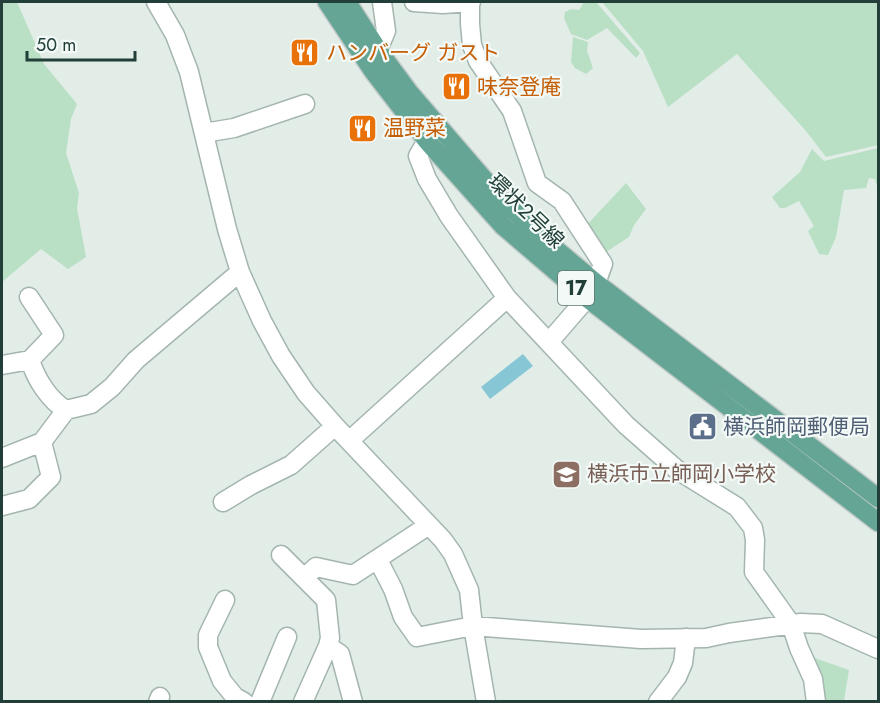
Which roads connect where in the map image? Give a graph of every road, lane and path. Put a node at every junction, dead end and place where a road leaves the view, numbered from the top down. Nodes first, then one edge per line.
1 (156, 2) edge
2 (327, 2) edge
3 (347, 2) edge
4 (382, 2) edge
5 (414, 2) edge
6 (471, 2) edge
7 (378, 50) junction
8 (305, 104) dead end
9 (430, 117) junction
10 (204, 133) junction
11 (427, 141) junction
12 (240, 272) junction
13 (591, 290) junction
14 (29, 297) dead end
15 (507, 298) junction
16 (549, 342) junction
17 (30, 360) junction
18 (2, 365) edge
19 (66, 411) junction
20 (335, 426) junction
21 (350, 441) junction
22 (42, 442) junction
23 (2, 458) edge
24 (879, 498) edge
25 (223, 502) dead end
26 (2, 506) edge
27 (879, 522) edge
28 (429, 525) junction
29 (281, 555) dead end
30 (378, 560) junction
31 (304, 578) junction
32 (225, 600) dead end
33 (792, 624) junction
34 (473, 626) junction
35 (287, 637) dead end
36 (687, 638) junction
37 (328, 646) junction
38 (879, 649) edge
39 (244, 702) edge
40 (260, 702) edge
41 (303, 702) edge
42 (353, 702) edge
43 (486, 702) edge
44 (658, 702) edge
45 (816, 702) edge

1 - 10 street
2 - 11 main road, 環状2号線 / 17
3 - 7 main road, 環状2号線 / 17
4 - 7 street
5 - 6 street
6 - 13 street
7 - 9 main road, 環状2号線 / 17
8 - 10 street
9 - 11 street
9 - 13 main road, 環状2号線 / 17
10 - 12 street
11 - 13 main road, 環状2号線 / 17
11 - 15 street
12 - 19 street
12 - 20 street
13 - 16 street
13 - 24 main road, 環状2号線 / 17
13 - 27 main road, 環状2号線 / 17
14 - 17 street
15 - 16 street
15 - 21 street
16 - 33 street
17 - 18 street
17 - 19 street
19 - 22 street
20 - 21 street
20 - 25 street
21 - 28 street
22 - 23 street
22 - 26 street
28 - 30 street
28 - 34 street
29 - 31 street
30 - 31 street
30 - 34 street
31 - 37 street
32 - 39 street
33 - 36 street
33 - 38 street
33 - 45 street
34 - 36 street
34 - 43 street
35 - 40 street
36 - 44 street
37 - 41 street
37 - 42 street

